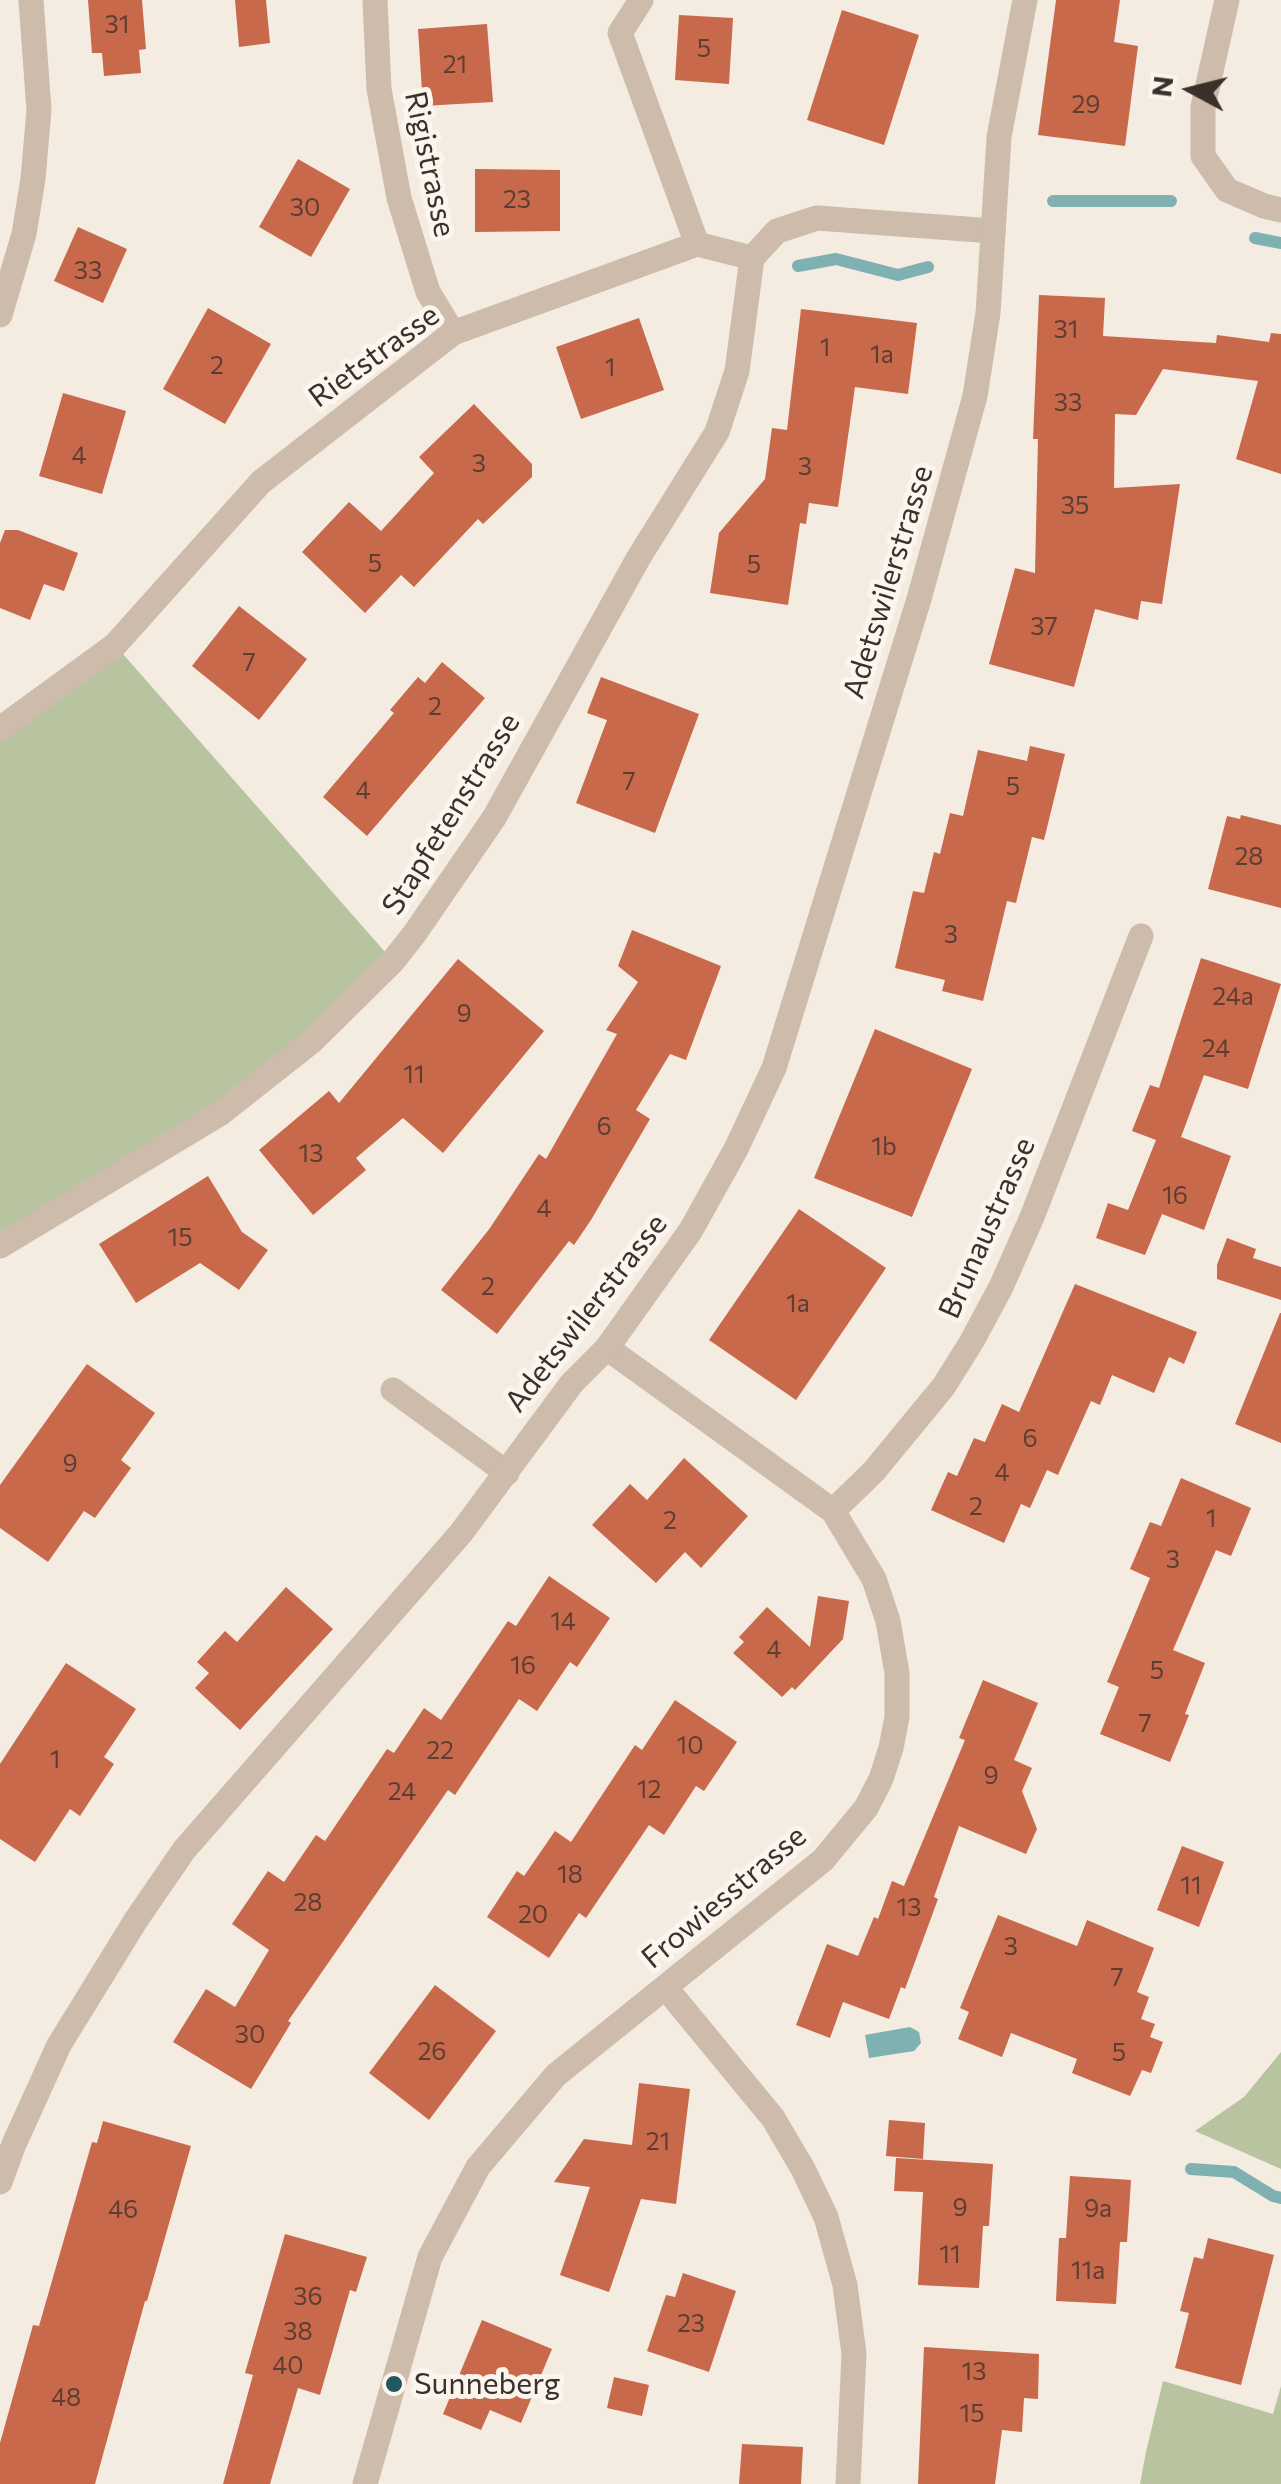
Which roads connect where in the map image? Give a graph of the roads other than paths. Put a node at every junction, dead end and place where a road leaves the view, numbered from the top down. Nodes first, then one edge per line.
1 (31, 0) edge
2 (375, 0) edge
3 (641, 0) edge
4 (1025, 0) edge
5 (1226, 0) edge
6 (1281, 210) edge
7 (993, 231) junction
8 (697, 244) junction
9 (752, 258) junction
10 (0, 315) edge
11 (453, 333) junction
12 (0, 729) edge
13 (1140, 936) dead end
14 (0, 1246) edge
15 (607, 1348) junction
16 (393, 1390) dead end
17 (507, 1473) junction
18 (834, 1511) junction
19 (666, 1988) junction
20 (0, 2182) edge
21 (365, 2484) edge
22 (848, 2484) edge

1 - 10 street
2 - 11 street, Rigistrasse
3 - 8 street
4 - 7 street, Adetswilerstrasse
5 - 6 street
7 - 9 street
7 - 15 street, Adetswilerstrasse
8 - 9 street
8 - 11 street, Rietstrasse
9 - 14 street, Stapfetenstrasse
11 - 12 street, Rietstrasse
13 - 18 street, Brunaustrasse
15 - 17 street, Adetswilerstrasse
15 - 18 street, Frowiesstrasse
16 - 17 street
17 - 20 street, Adetswilerstrasse
18 - 19 street, Frowiesstrasse
19 - 21 street, Frowiesstrasse
19 - 22 street

